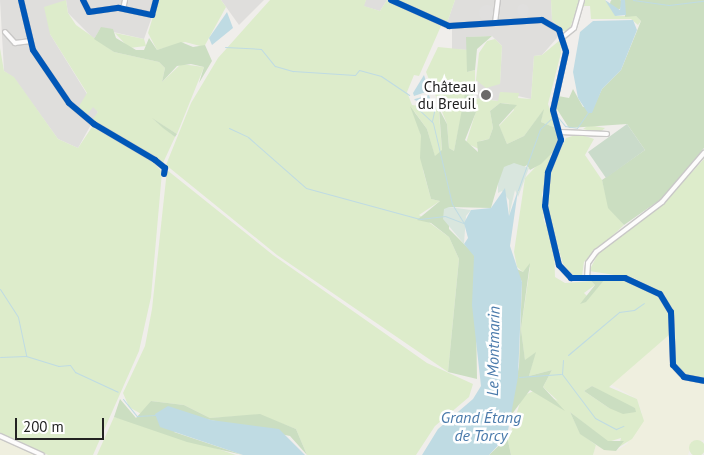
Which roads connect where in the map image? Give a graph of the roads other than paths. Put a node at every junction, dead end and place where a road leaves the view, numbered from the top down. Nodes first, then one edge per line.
1 (22, 0) edge
2 (83, 0) edge
3 (125, 0) edge
4 (156, 0) edge
5 (391, 0) edge
6 (498, 0) edge
7 (582, 0) edge
8 (123, 9) junction
9 (495, 23) junction
10 (5, 32) dead end
11 (563, 37) junction
12 (31, 41) junction
13 (43, 67) junction
14 (37, 70) dead end
15 (72, 107) junction
16 (67, 112) dead end
17 (560, 132) junction
18 (607, 134) dead end
19 (704, 153) edge
20 (164, 174) dead end
21 (587, 278) junction
22 (704, 381) edge
23 (0, 436) edge
24 (42, 455) edge

1 - 12 street
2 - 8 street
3 - 8 street
4 - 8 street
5 - 9 street
6 - 9 street
7 - 11 street
9 - 11 street
10 - 12 street
11 - 17 street
12 - 13 street
13 - 14 street
13 - 15 street
15 - 16 street
15 - 20 street
17 - 18 street
17 - 21 street
19 - 21 street
21 - 22 street
23 - 24 street

